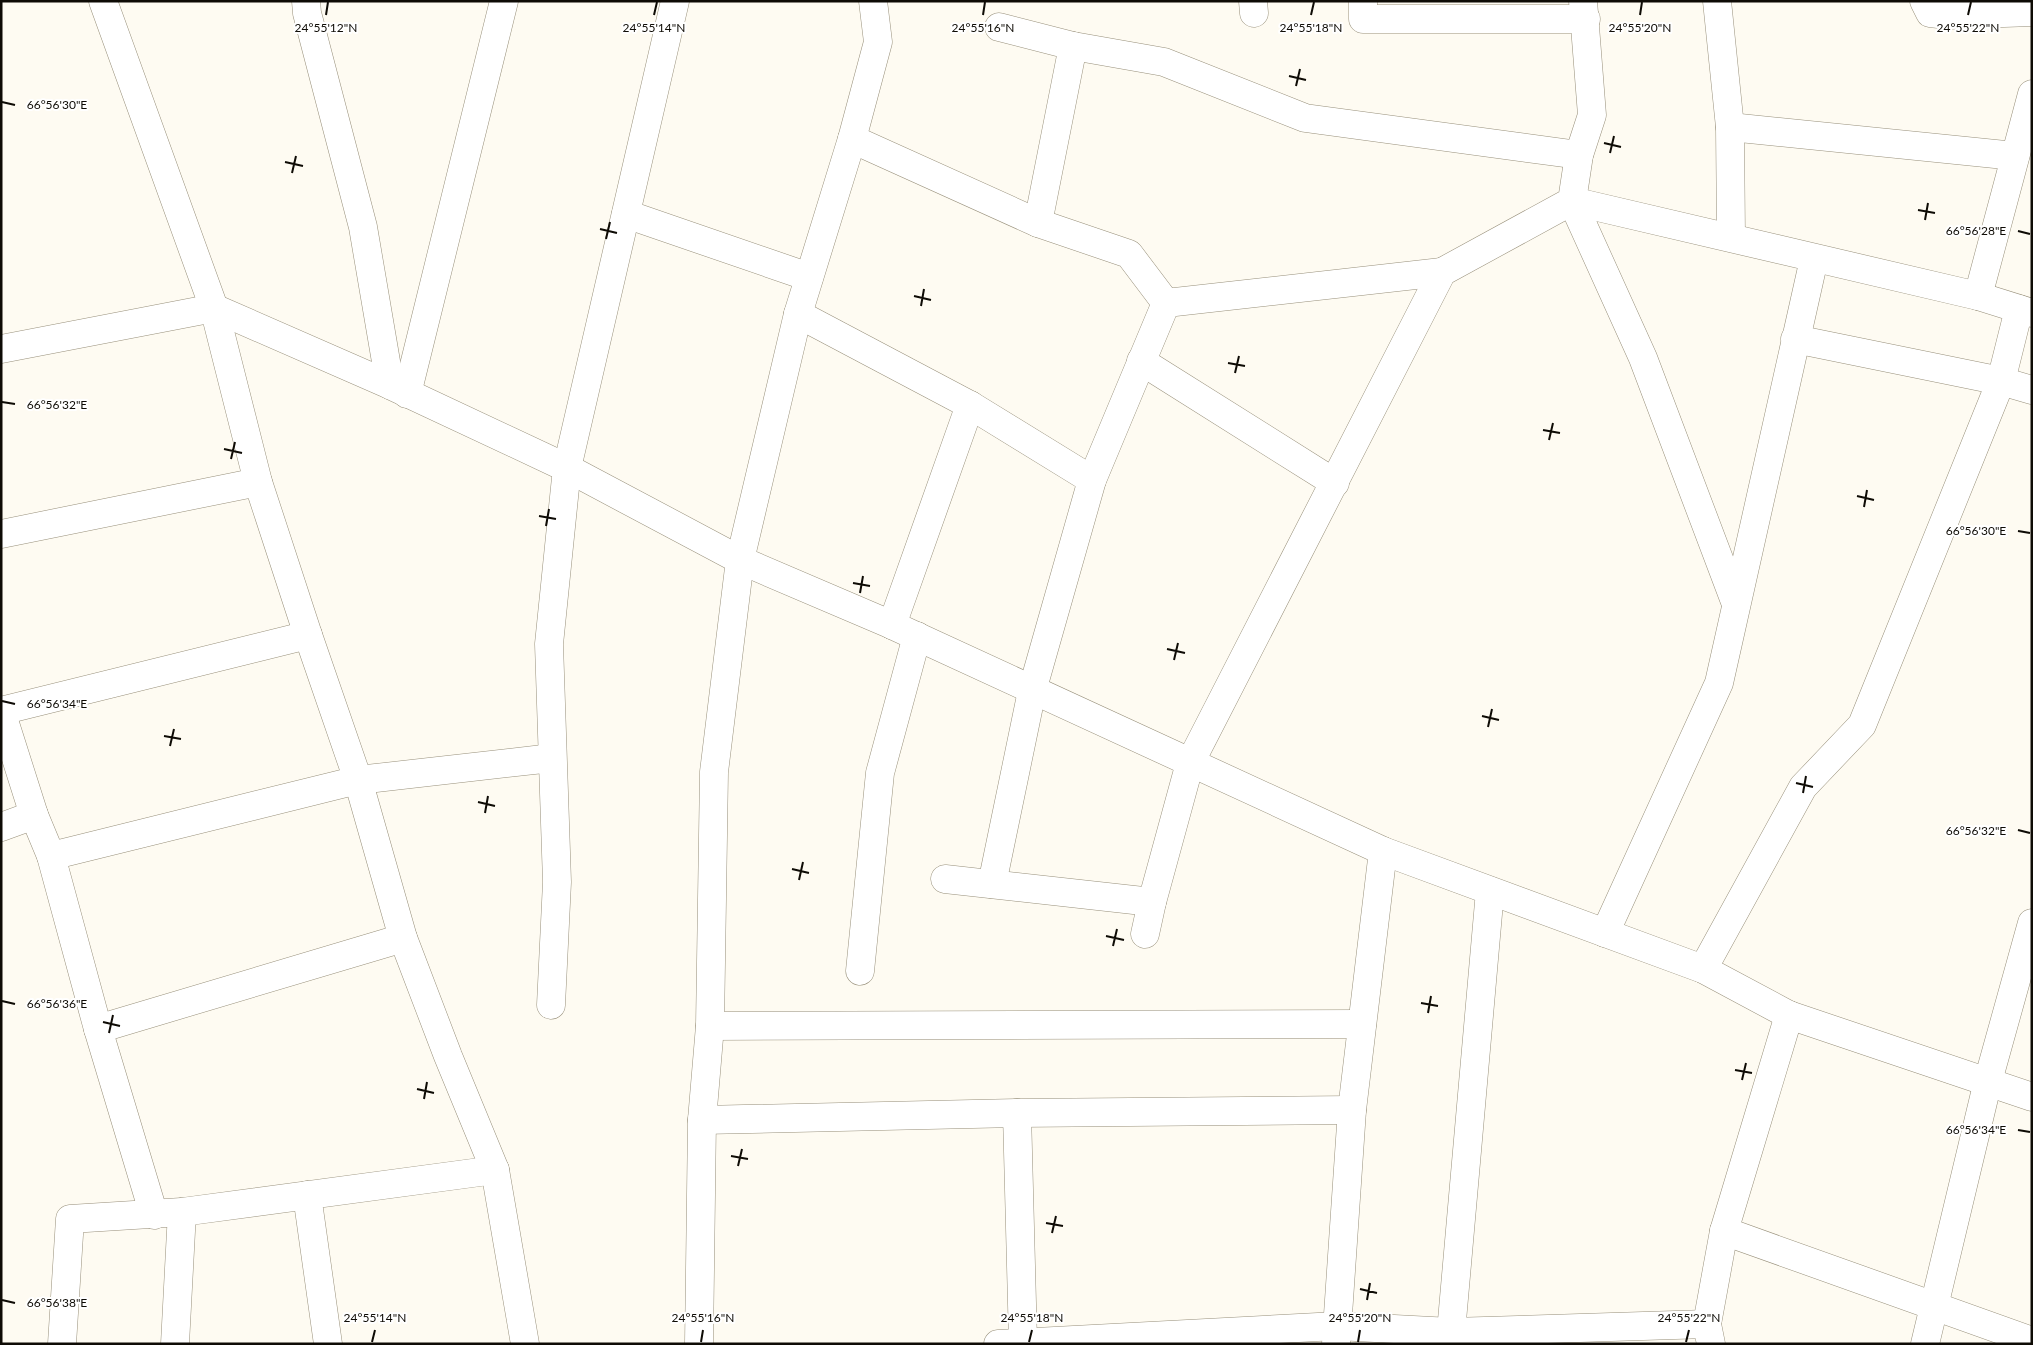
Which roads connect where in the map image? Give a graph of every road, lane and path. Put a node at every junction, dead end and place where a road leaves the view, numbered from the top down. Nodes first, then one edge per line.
1 (103, 1) edge
2 (306, 1) edge
3 (504, 1) edge
4 (675, 1) edge
5 (874, 1) edge
6 (1363, 1) edge
7 (1717, 1) edge
8 (1924, 1) edge
9 (1584, 10) edge
10 (2032, 12) edge
11 (1000, 27) dead end
12 (1073, 46) junction
13 (2032, 94) edge
14 (1730, 127) junction
15 (852, 139) junction
16 (1579, 155) junction
17 (2015, 156) junction
18 (1572, 201) junction
19 (626, 214) junction
20 (1038, 223) junction
21 (1731, 237) junction
22 (1814, 259) junction
23 (1442, 272) junction
24 (809, 276) junction
25 (1978, 296) junction
26 (1166, 303) junction
27 (214, 308) junction
28 (2026, 311) edge
29 (798, 314) junction
30 (1795, 339) junction
31 (1, 349) edge
32 (1141, 361) junction
33 (2001, 381) junction
34 (399, 390) junction
35 (2032, 390) edge
36 (970, 405) junction
37 (567, 468) junction
38 (1092, 480) junction
39 (258, 482) junction
40 (1335, 483) junction
41 (1, 534) edge
42 (740, 560) junction
43 (1736, 604) junction
44 (892, 625) junction
45 (308, 635) junction
46 (917, 636) junction
47 (1032, 691) junction
48 (1, 711) edge
49 (552, 758) junction
50 (1190, 763) junction
51 (358, 780) junction
52 (34, 815) junction
53 (1, 826) edge
54 (1383, 852) junction
55 (51, 856) junction
56 (945, 879) dead end
57 (992, 884) junction
58 (1490, 891) junction
59 (1152, 902) junction
60 (2032, 923) edge
61 (1605, 933) junction
62 (1145, 934) dead end
63 (403, 938) junction
64 (1703, 969) junction
65 (860, 971) dead end
66 (551, 1005) dead end
67 (1789, 1015) junction
68 (1362, 1024) junction
69 (710, 1026) junction
70 (98, 1028) junction
71 (1988, 1081) junction
72 (2032, 1097) edge
73 (1352, 1110) junction
74 (1017, 1113) junction
75 (702, 1120) junction
76 (495, 1170) junction
77 (306, 1195) junction
78 (182, 1212) junction
79 (154, 1215) junction
80 (1724, 1231) junction
81 (1933, 1307) junction
82 (1451, 1332) junction
83 (1709, 1334) edge
84 (1337, 1335) edge
85 (2032, 1341) edge
86 (1010, 1343) edge
87 (62, 1344) edge
88 (175, 1344) edge
89 (328, 1344) edge
90 (525, 1344) edge
91 (699, 1344) edge
92 (1925, 1344) edge

1 - 27 street
2 - 34 street
3 - 34 street
4 - 19 street
5 - 15 street
6 - 9 street
7 - 14 street
8 - 10 street
9 - 16 street
11 - 12 street
12 - 16 street
12 - 20 street
13 - 17 street
14 - 17 street
14 - 21 street
15 - 20 street
15 - 24 street
16 - 18 street
17 - 25 street
18 - 21 street
18 - 23 street
18 - 43 street
19 - 24 street
19 - 37 street
20 - 26 street
21 - 22 street
22 - 25 street
22 - 30 street
23 - 26 street
23 - 40 street
24 - 29 street
25 - 28 street
26 - 32 street
27 - 31 street
27 - 34 street
27 - 39 street
28 - 33 street
29 - 36 street
29 - 42 street
30 - 33 street
30 - 43 street
32 - 38 street
32 - 40 street
33 - 35 street
33 - 64 street
34 - 37 street
36 - 38 street
36 - 44 street
37 - 42 street
37 - 49 street
38 - 47 street
39 - 41 street
39 - 45 street
40 - 50 street
42 - 44 street
42 - 69 street
43 - 61 street
44 - 46 street
45 - 48 street
45 - 51 street
46 - 47 street
46 - 65 street
47 - 50 street
47 - 57 street
48 - 52 street
49 - 51 street
49 - 66 street
50 - 54 street
50 - 59 street
51 - 55 street
51 - 63 street
52 - 53 street
52 - 55 street
54 - 58 street
54 - 68 street
55 - 70 street
56 - 57 street
57 - 59 street
58 - 61 street
58 - 82 street
59 - 62 street
60 - 71 street
61 - 64 street
63 - 70 street
63 - 76 street
64 - 67 street
67 - 71 street
67 - 80 street
68 - 69 street
68 - 73 street
69 - 75 street
70 - 79 street
71 - 72 street
71 - 81 street
73 - 74 street
73 - 84 street
74 - 75 street
74 - 86 street
75 - 91 street
76 - 77 street
76 - 90 street
77 - 78 street
77 - 89 street
78 - 79 street
78 - 88 street
79 - 87 street
80 - 81 street
80 - 83 street
81 - 85 street
81 - 92 street
82 - 83 street
82 - 84 street
84 - 86 street

